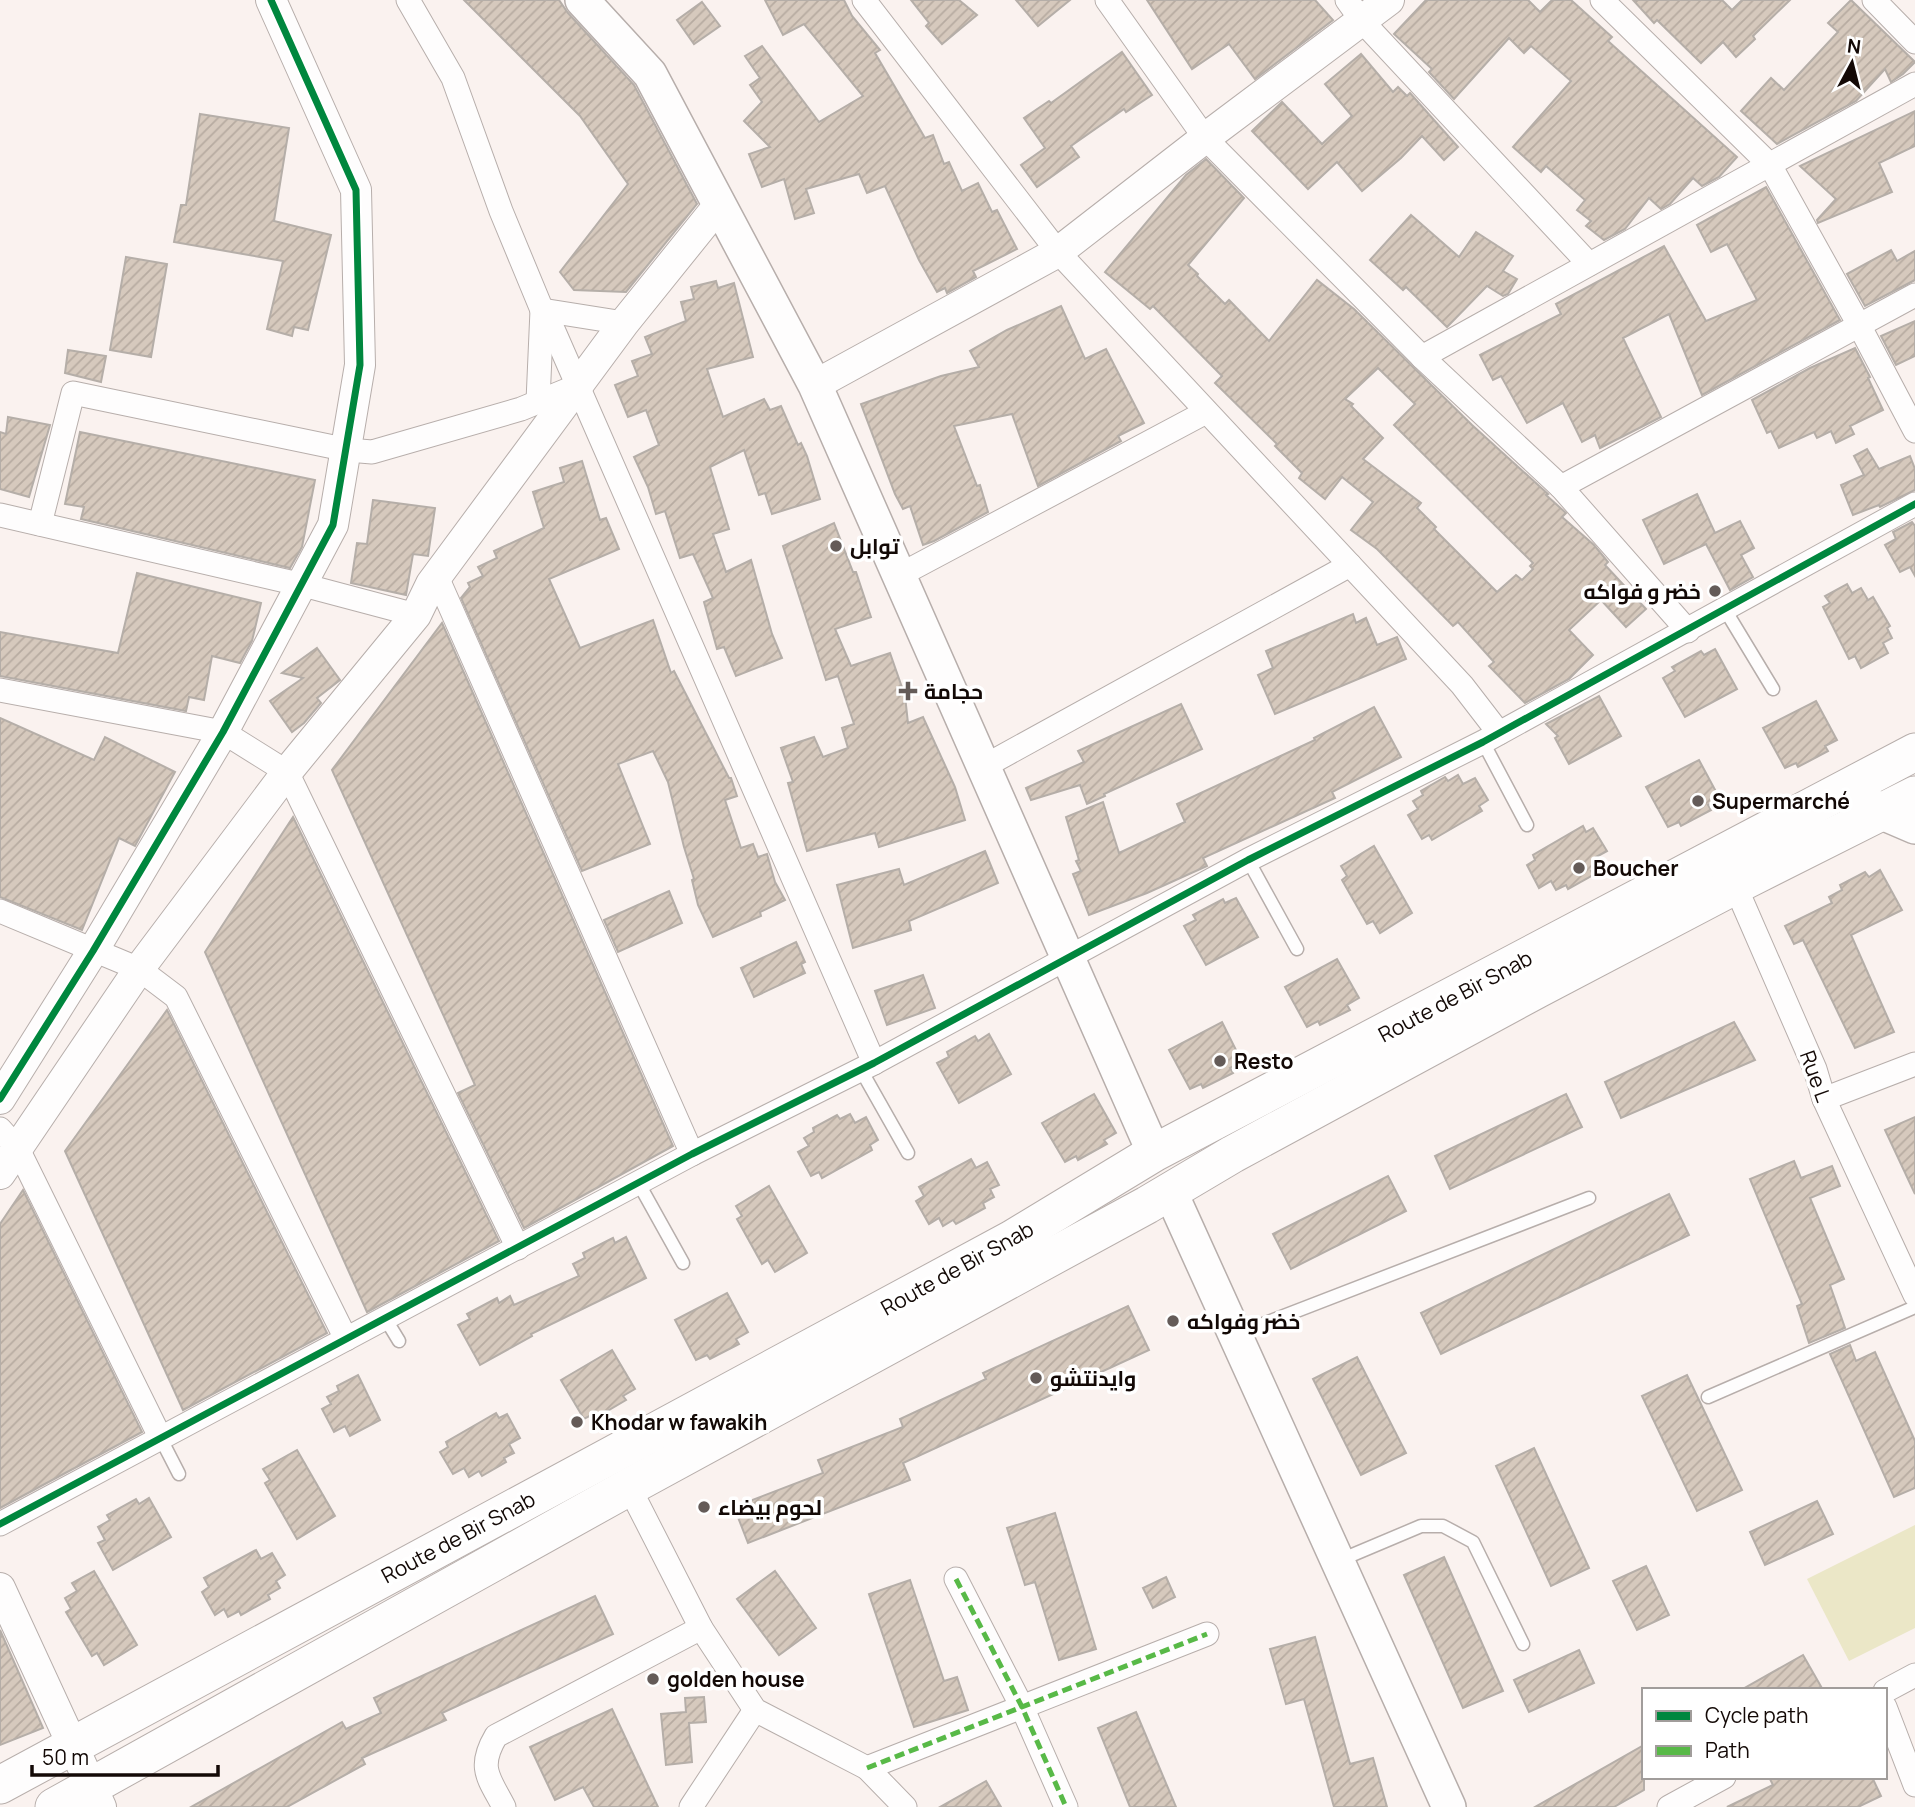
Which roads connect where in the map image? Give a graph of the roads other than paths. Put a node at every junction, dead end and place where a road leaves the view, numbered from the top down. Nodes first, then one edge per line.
1 (271, 0) edge
2 (408, 0) edge
3 (582, 0) edge
4 (864, 0) edge
5 (1107, 0) edge
6 (1389, 0) edge
7 (1602, 0) edge
8 (1874, 0) edge
9 (1355, 11) edge
10 (1915, 41) edge
11 (1915, 84) edge
12 (1205, 138) junction
13 (1770, 165) junction
14 (719, 205) junction
15 (1058, 252) junction
16 (1589, 264) junction
17 (1915, 295) edge
18 (542, 310) junction
19 (624, 323) junction
20 (1859, 325) junction
21 (1422, 357) junction
22 (815, 384) junction
23 (577, 386) junction
24 (538, 401) junction
25 (1206, 412) junction
26 (1915, 431) edge
27 (348, 450) junction
28 (1560, 487) junction
29 (1915, 504) edge
30 (0, 515) edge
31 (40, 524) junction
32 (1350, 565) junction
33 (898, 576) junction
34 (437, 577) junction
35 (303, 585) junction
36 (1724, 608) junction
37 (416, 615) junction
38 (1688, 631) junction
39 (1773, 689) dead end
40 (0, 690) edge
41 (223, 732) junction
42 (1491, 738) junction
43 (1915, 752) edge
44 (983, 767) junction
45 (287, 772) junction
46 (1862, 779) junction
47 (1915, 793) edge
48 (1880, 811) junction
49 (1527, 825) dead end
50 (1915, 827) edge
51 (1248, 860) junction
52 (1728, 870) junction
53 (0, 911) edge
54 (1297, 949) dead end
55 (93, 951) junction
56 (1068, 957) junction
57 (139, 969) junction
58 (1915, 1046) edge
59 (868, 1066) junction
60 (1910, 1066) edge
61 (0, 1098) edge
62 (1824, 1099) junction
63 (9, 1139) edge
64 (908, 1153) dead end
65 (692, 1154) junction
66 (1151, 1156) junction
67 (0, 1174) edge
68 (639, 1184) junction
69 (1169, 1192) junction
70 (1589, 1198) dead end
71 (518, 1248) junction
72 (683, 1263) dead end
73 (1915, 1295) edge
74 (1915, 1307) edge
75 (385, 1318) junction
76 (1235, 1335) junction
77 (346, 1339) junction
78 (399, 1341) dead end
79 (1708, 1397) dead end
80 (161, 1439) junction
81 (179, 1474) dead end
82 (629, 1487) junction
83 (0, 1524) edge
84 (1338, 1561) junction
85 (956, 1578) dead end
86 (1, 1591) edge
87 (701, 1628) junction
88 (1206, 1634) dead end
89 (1523, 1644) dead end
90 (1915, 1675) edge
91 (1887, 1690) edge
92 (1022, 1707) junction
93 (755, 1710) junction
94 (1887, 1712) edge
95 (73, 1745) junction
96 (867, 1768) junction
97 (1721, 1779) edge
98 (0, 1785) edge
99 (1915, 1786) edge
100 (97, 1796) edge
101 (1684, 1803) edge
102 (54, 1807) edge
103 (505, 1807) edge
104 (691, 1807) edge
105 (905, 1807) edge
106 (1066, 1807) edge
107 (1449, 1807) edge

1 - 27 street
2 - 18 street
3 - 14 main road
4 - 15 street
5 - 12 street
6 - 9 street
7 - 13 street
8 - 10 street
9 - 12 street
9 - 16 street
11 - 13 street
12 - 15 street
12 - 21 street
13 - 16 street
13 - 20 street
14 - 19 street
14 - 22 main road
15 - 22 street
15 - 25 street
16 - 21 street
17 - 20 street
18 - 19 street
18 - 23 street
18 - 24 street
19 - 23 street
20 - 26 street
20 - 28 street
21 - 28 street
22 - 33 main road
23 - 24 street
23 - 34 street
23 - 59 street
24 - 27 street
25 - 32 street
25 - 33 street
27 - 31 street
27 - 35 street
28 - 38 street
29 - 36 street
30 - 31 street
31 - 35 street
32 - 42 street
32 - 44 street
33 - 44 main road
34 - 37 street
34 - 65 street
35 - 37 street
35 - 41 street
36 - 38 street
36 - 39 lane
37 - 45 street
38 - 42 street
40 - 41 street
41 - 45 street
41 - 55 street
42 - 49 lane
42 - 51 street
43 - 46 main road, Route de Bir Snab
44 - 56 main road
45 - 57 street
45 - 71 street
46 - 47 main road
46 - 48 main road
46 - 52 main road, Route de Bir Snab
47 - 48 main road, Route de Bir Snab
48 - 50 main road
48 - 52 main road, Route de Bir Snab
51 - 54 lane
51 - 56 street
52 - 62 street, Rue L
52 - 66 main road, Route de Bir Snab
52 - 69 main road, Route de Bir Snab
53 - 55 street
55 - 57 street
55 - 61 street
56 - 59 street
56 - 66 main road
57 - 63 street
57 - 77 street
58 - 60 street
59 - 64 lane
59 - 65 street
60 - 62 street
62 - 73 street, Rue L
63 - 67 street
63 - 80 street
65 - 68 street
66 - 69 main road
66 - 69 main road
66 - 95 main road, Route de Bir Snab
68 - 71 street
68 - 72 lane
69 - 76 main road
69 - 82 main road, Route de Bir Snab
70 - 76 lane
71 - 75 street
74 - 79 lane
75 - 77 street
75 - 78 lane
76 - 84 main road
77 - 80 street
80 - 81 lane
80 - 83 street
82 - 87 street
82 - 100 main road, Route de Bir Snab
84 - 89 lane
84 - 107 main road
85 - 92 street
86 - 95 street
87 - 93 street
87 - 103 street
88 - 92 street
90 - 91 street
92 - 96 street
92 - 106 street
93 - 96 street
93 - 104 street
94 - 99 street
95 - 98 main road, Route de Bir Snab
95 - 100 street
96 - 105 street
97 - 101 street
100 - 102 main road, Route de Bir Snab

